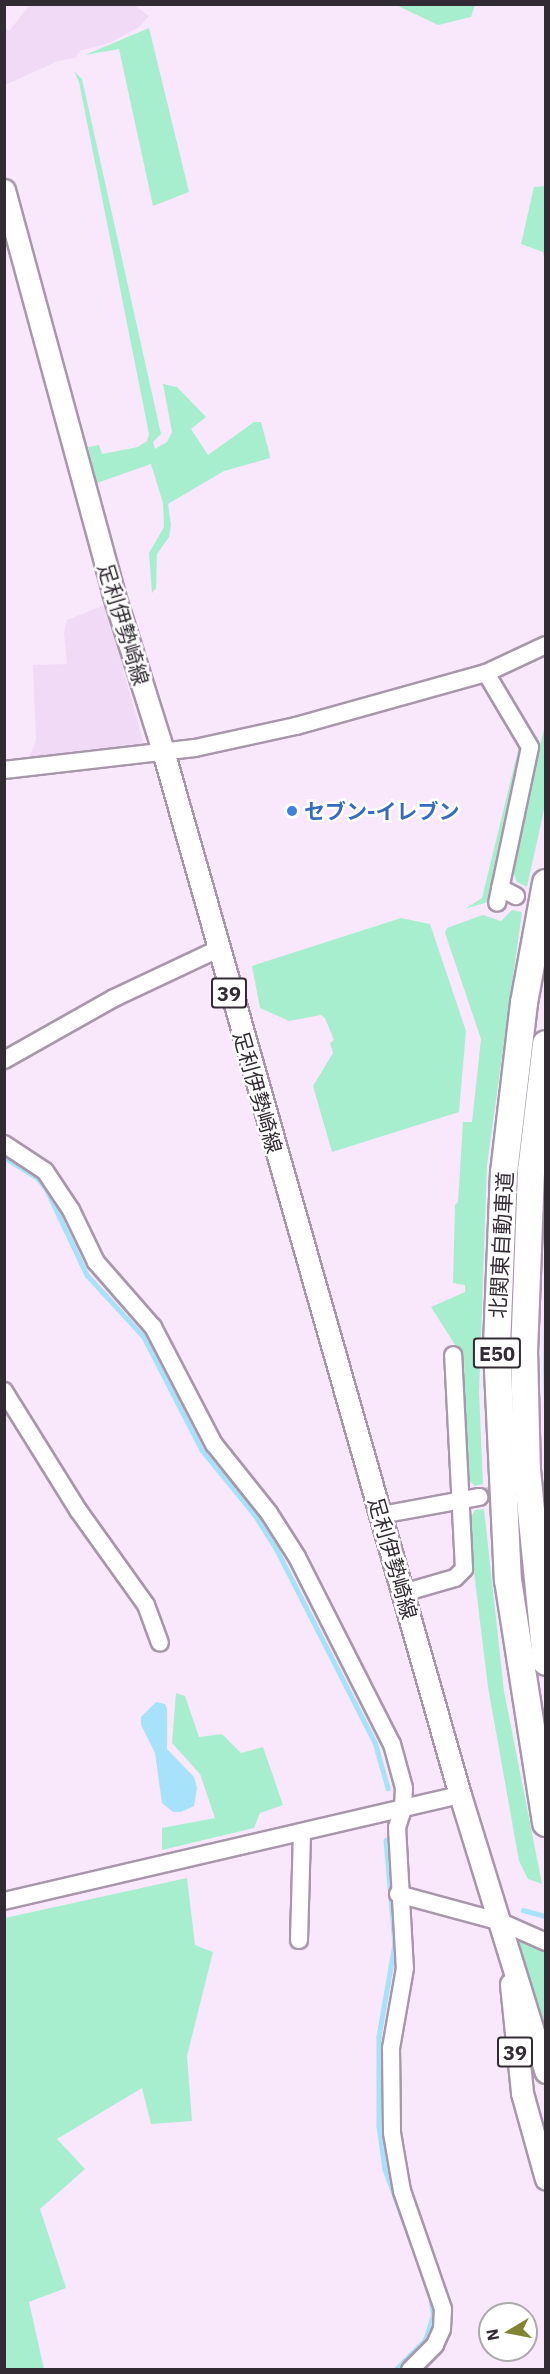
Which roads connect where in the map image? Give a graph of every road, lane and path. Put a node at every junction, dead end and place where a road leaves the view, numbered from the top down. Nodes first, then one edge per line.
1 (4, 190) edge
2 (546, 645) edge
3 (486, 673) junction
4 (162, 751) junction
5 (4, 770) edge
6 (546, 883) edge
7 (516, 896) dead end
8 (216, 950) junction
9 (546, 1044) edge
10 (4, 1060) edge
11 (4, 1144) edge
12 (453, 1355) dead end
13 (4, 1391) edge
14 (479, 1497) tunnel mouth
15 (459, 1501) junction
16 (381, 1515) junction
17 (403, 1593) junction
18 (159, 1643) dead end
19 (546, 1662) edge
20 (460, 1795) junction
21 (403, 1809) junction
22 (546, 1823) edge
23 (302, 1833) junction
24 (399, 1894) junction
25 (4, 1900) edge
26 (501, 1922) junction
27 (299, 1940) dead end
28 (546, 1942) edge
29 (546, 2072) edge
30 (546, 2179) edge
31 (410, 2370) edge

1 - 4 main road, 足利伊勢崎線 / 39
2 - 3 street
3 - 4 street
3 - 7 street
4 - 5 street
4 - 8 main road, 足利伊勢崎線 / 39
6 - 22 highway, 北関東自動車道 / E50
8 - 10 street
8 - 16 main road, 足利伊勢崎線 / 39
9 - 19 highway, 北関東自動車道 / E50
11 - 21 street
12 - 15 street
13 - 18 street
14 - 15 street
15 - 16 street
15 - 17 street
16 - 17 main road, 足利伊勢崎線 / 39
17 - 20 main road, 足利伊勢崎線 / 39
20 - 21 street
20 - 26 main road, 足利伊勢崎線 / 39
21 - 23 street
21 - 24 street
23 - 25 street
23 - 27 street
24 - 26 street
24 - 31 street
26 - 28 street
26 - 29 main road, 足利伊勢崎線 / 39
26 - 30 main road, 足利伊勢崎線 / 39

